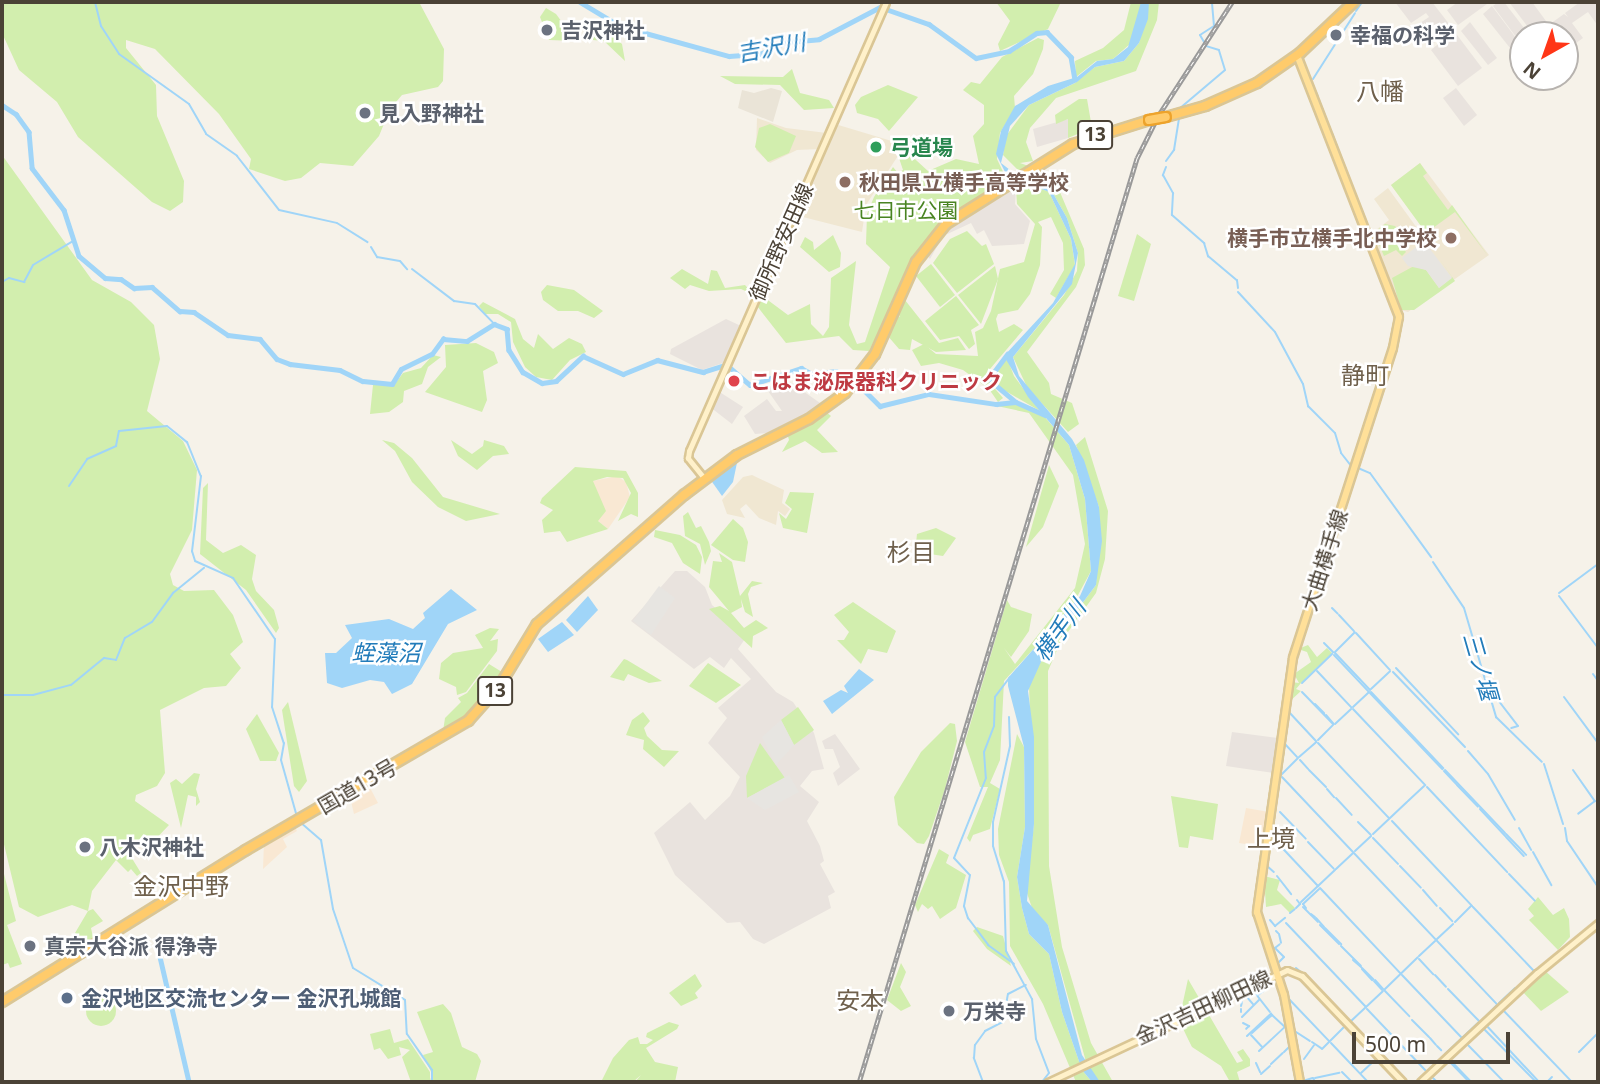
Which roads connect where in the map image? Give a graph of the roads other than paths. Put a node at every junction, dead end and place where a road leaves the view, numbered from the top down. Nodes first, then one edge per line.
1 (886, 2) edge
2 (1352, 2) edge
3 (1297, 55) junction
4 (704, 478) junction
5 (1598, 923) edge
6 (1277, 972) junction
7 (2, 1002) edge
8 (1048, 1082) edge
9 (1300, 1082) edge
10 (1403, 1082) edge
11 (1420, 1082) edge

1 - 4 main road, 御所野安田線
2 - 3 highway, 13
3 - 4 highway, 13, bridge
3 - 6 main road, 大曲横手線
4 - 7 highway, 国道13号 / 13
5 - 11 main road
6 - 8 main road, 金沢吉田柳田線
6 - 9 main road, 大曲横手線
6 - 10 main road, 金沢吉田柳田線

